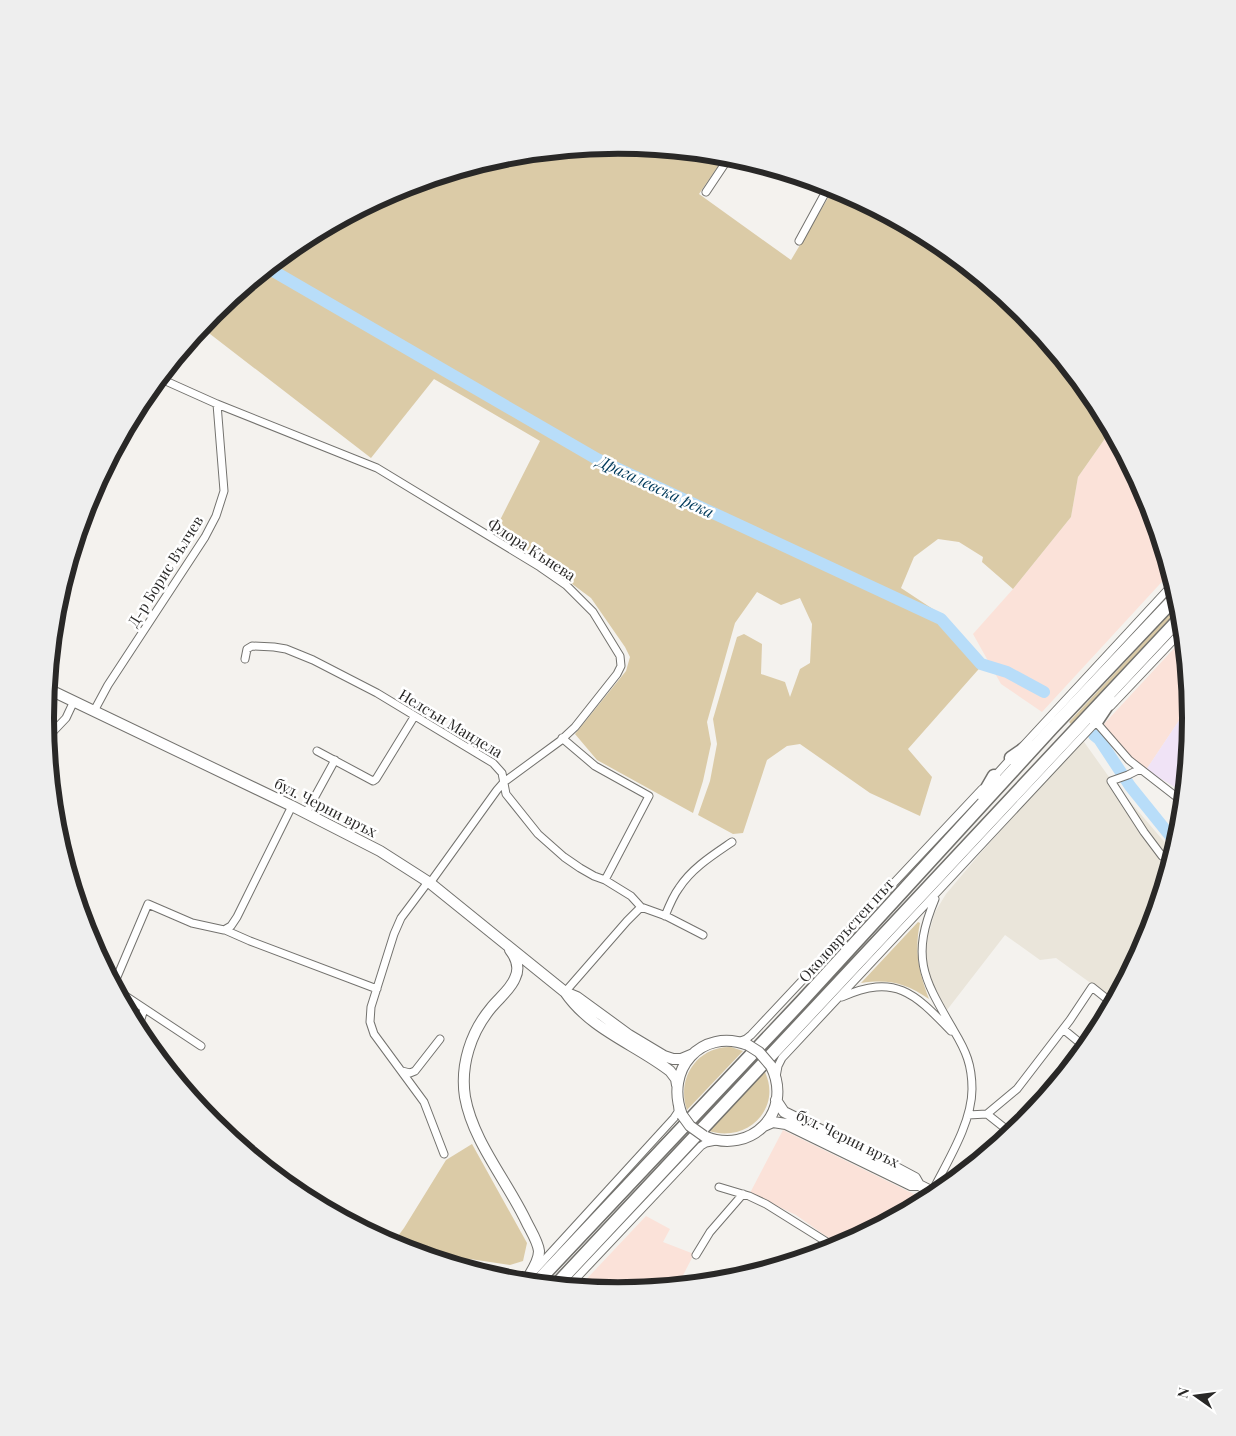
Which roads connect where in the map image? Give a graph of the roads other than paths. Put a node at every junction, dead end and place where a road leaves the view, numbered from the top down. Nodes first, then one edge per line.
1 (724, 164) edge
2 (706, 192) dead end
3 (825, 194) edge
4 (799, 241) dead end
5 (166, 381) edge
6 (217, 404) junction
7 (1167, 590) edge
8 (1170, 603) edge
9 (1174, 625) edge
10 (1176, 637) edge
11 (245, 659) dead end
12 (1132, 668) junction
13 (55, 692) edge
14 (74, 701) junction
15 (94, 711) junction
16 (414, 717) junction
17 (1096, 722) junction
18 (1052, 728) junction
19 (54, 730) edge
20 (562, 738) junction
21 (317, 751) dead end
22 (1011, 758) junction
23 (335, 760) junction
24 (1140, 769) junction
25 (994, 776) junction
26 (504, 782) junction
27 (1176, 796) edge
28 (1021, 801) junction
29 (292, 806) junction
30 (306, 812) junction
31 (971, 817) junction
32 (980, 832) junction
33 (732, 842) dead end
34 (1162, 856) dead end
35 (605, 880) junction
36 (429, 883) junction
37 (937, 894) junction
38 (641, 907) junction
39 (665, 916) junction
40 (225, 930) junction
41 (703, 935) dead end
42 (507, 945) junction
43 (117, 977) edge
44 (376, 990) junction
45 (565, 992) junction
46 (128, 998) edge
47 (1107, 999) edge
48 (837, 1000) junction
49 (144, 1010) junction
50 (141, 1019) edge
51 (1062, 1029) junction
52 (440, 1039) dead end
53 (958, 1039) junction
54 (1079, 1042) edge
55 (743, 1044) junction
56 (201, 1046) dead end
57 (693, 1054) junction
58 (402, 1071) junction
59 (776, 1080) junction
60 (677, 1085) junction
61 (776, 1100) junction
62 (680, 1110) junction
63 (988, 1114) junction
64 (968, 1115) junction
65 (764, 1126) junction
66 (1005, 1128) edge
67 (718, 1141) junction
68 (444, 1154) dead end
69 (939, 1181) edge
70 (919, 1185) junction
71 (719, 1187) dead end
72 (927, 1189) edge
73 (743, 1194) junction
74 (826, 1242) edge
75 (696, 1255) dead end
76 (532, 1275) edge
77 (535, 1275) edge
78 (535, 1276) edge
79 (562, 1279) edge
80 (574, 1280) edge

1 - 2 street
3 - 4 street
5 - 6 street, Флора Кънева
6 - 15 street, Д-р Борис Вълчев
6 - 20 street, Флора Кънева
7 - 22 street, Околовръстен път
8 - 18 highway, Околовръстен път
9 - 12 highway, Околовръстен път
10 - 17 street
11 - 16 street, Нелсън Мандела
12 - 17 highway
12 - 32 highway, Околовръстен път
13 - 14 main road, бул. Черни връх
14 - 15 main road, бул. Черни връх
14 - 19 street
15 - 29 main road, бул. Черни връх
16 - 23 street
16 - 26 street, Нелсън Мандела
17 - 24 street
17 - 28 street
18 - 22 highway
18 - 31 highway, Околовръстен път
20 - 26 street, Флора Кънева
20 - 35 street
21 - 23 street
22 - 25 street, Околовръстен път
23 - 30 street
24 - 27 street
24 - 34 street
25 - 31 highway
25 - 55 street, Околовръстен път
26 - 35 street, Нелсън Мандела
26 - 36 street, Флора Кънева
28 - 32 highway
28 - 37 street
29 - 30 main road, бул. Черни връх
29 - 40 street
30 - 36 main road, бул. Черни връх
31 - 78 highway, Околовръстен път
32 - 79 highway, Околовръстен път
33 - 39 street
35 - 38 street, Нелсън Мандела
36 - 42 main road, бул. Черни връх
36 - 44 street, Флора Кънева
37 - 48 street
37 - 53 street
38 - 39 street, Нелсън Мандела
38 - 45 street
39 - 41 street, Нелсън Мандела
40 - 43 street
40 - 44 street
42 - 45 main road, бул. Черни връх
42 - 76 main road
44 - 58 street, Флора Кънева
45 - 57 main road, бул. Черни връх
45 - 60 main road, бул. Черни връх
46 - 49 street
47 - 51 street
48 - 53 street
48 - 59 street
49 - 50 street
49 - 56 street
51 - 54 street
51 - 63 street
52 - 58 street
53 - 64 street
55 - 57 main road
55 - 59 main road, bridge
57 - 60 main road
58 - 68 street, Флора Кънева
59 - 61 main road
60 - 62 main road
61 - 65 main road
61 - 70 main road, бул. Черни връх
62 - 67 main road, bridge
62 - 77 street
63 - 64 street
63 - 66 street
64 - 69 street
65 - 67 main road
65 - 70 main road, бул. Черни връх
67 - 80 street
70 - 72 main road, бул. Черни връх
71 - 73 street
73 - 74 street
73 - 75 street

